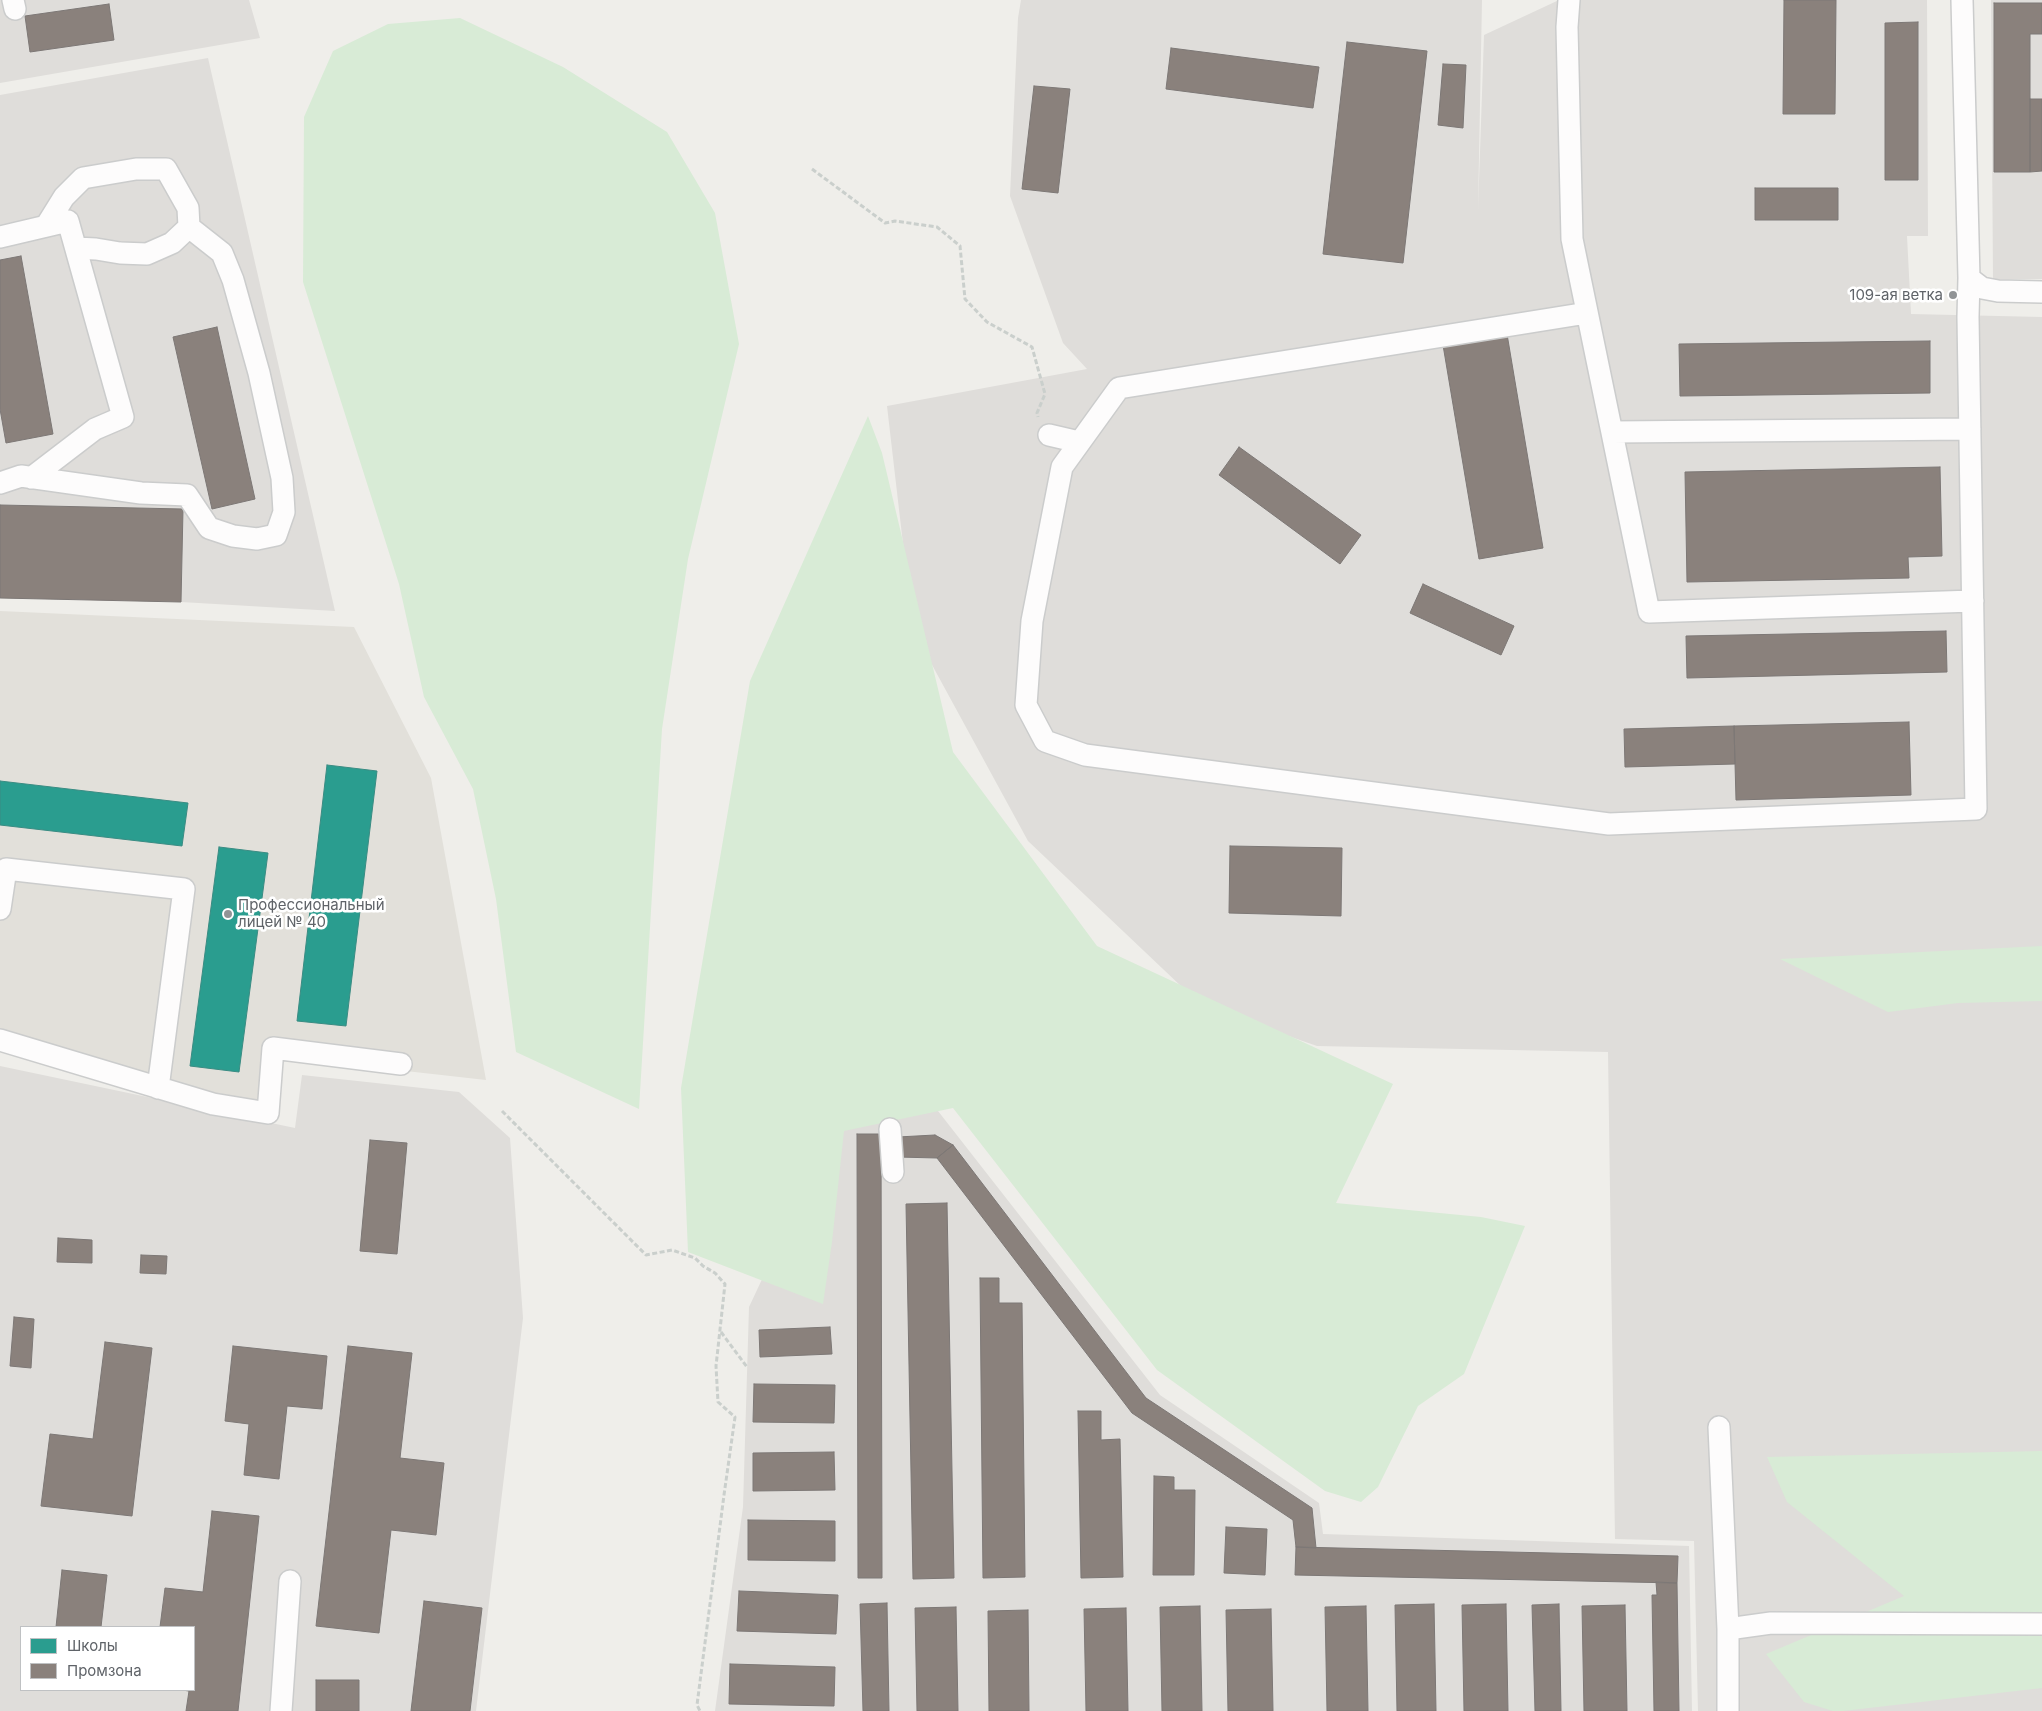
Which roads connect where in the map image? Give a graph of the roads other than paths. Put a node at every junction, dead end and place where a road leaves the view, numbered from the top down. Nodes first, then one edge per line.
1 (1570, 0) edge
2 (1962, 0) edge
3 (46, 226) junction
4 (189, 227) junction
5 (0, 237) edge
6 (76, 248) junction
7 (1969, 278) junction
8 (2042, 292) edge
9 (1587, 313) junction
10 (1970, 429) junction
11 (1612, 432) junction
12 (1049, 435) road end
13 (1079, 442) junction
14 (31, 478) junction
15 (0, 483) edge
16 (1973, 601) junction
17 (0, 909) edge
18 (0, 1040) edge
19 (401, 1064) dead end
20 (158, 1088) junction
21 (890, 1128) dead end
22 (894, 1172) dead end
23 (1719, 1427) dead end
24 (290, 1581) dead end
25 (2042, 1624) edge
26 (1728, 1629) junction
27 (281, 1711) edge
28 (1728, 1711) edge

1 - 9 street
2 - 7 street
3 - 4 street
3 - 5 street
3 - 6 street
4 - 6 street
4 - 14 street
6 - 14 street
7 - 8 street
7 - 10 street
9 - 11 street
9 - 13 street
10 - 11 street
10 - 16 street
11 - 16 street
12 - 13 street
13 - 16 street
14 - 15 street
17 - 20 street
18 - 20 street
19 - 20 street
21 - 22 street
23 - 26 street
24 - 27 street
25 - 26 street
26 - 28 street

